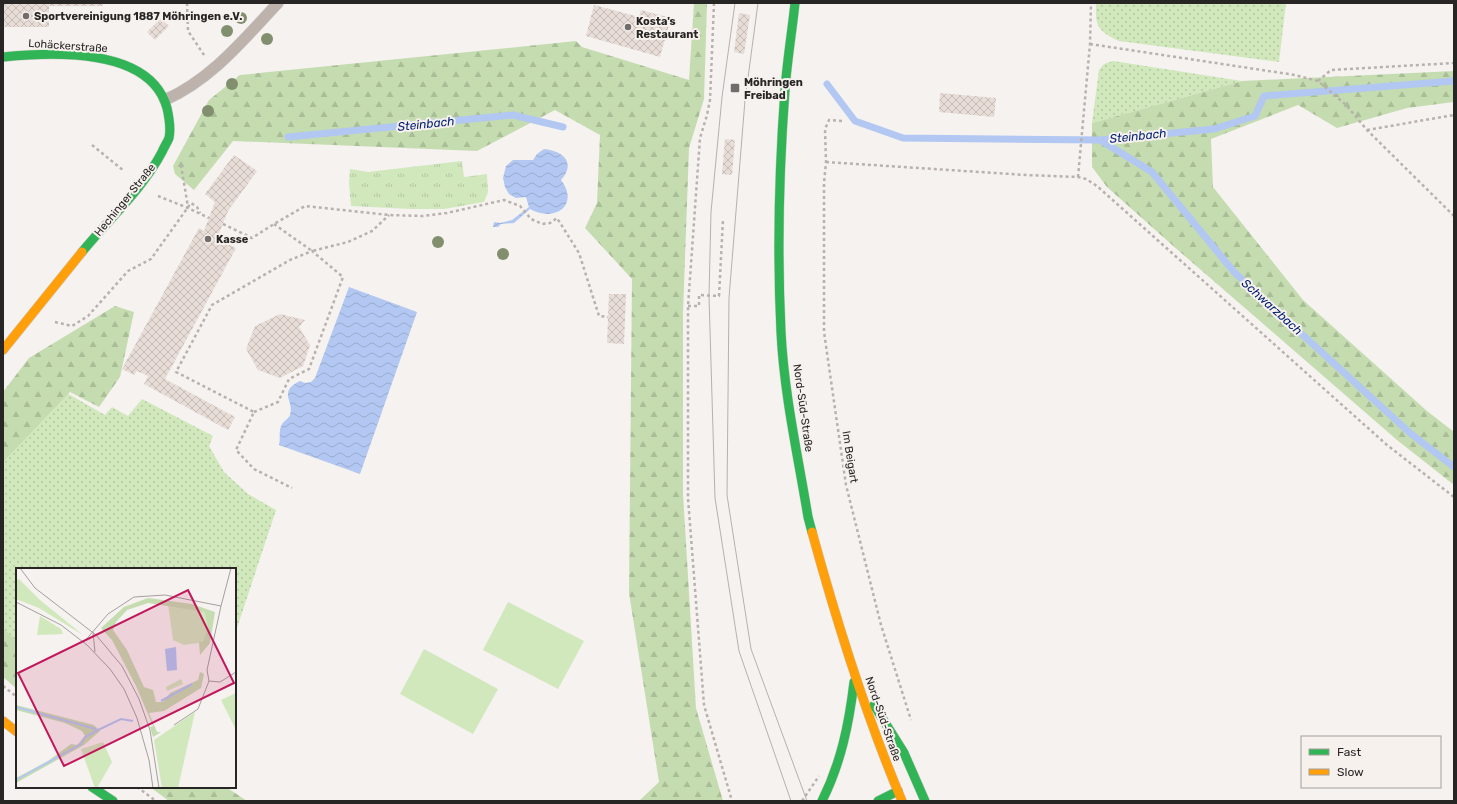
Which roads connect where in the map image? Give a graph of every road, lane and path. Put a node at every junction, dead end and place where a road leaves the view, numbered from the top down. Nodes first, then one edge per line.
1 (188, 3) edge
2 (278, 3) edge
3 (714, 3) edge
4 (795, 3) edge
5 (1091, 3) edge
6 (1090, 44) junction
7 (3, 57) edge
8 (1454, 64) edge
9 (214, 68) junction
10 (1318, 80) junction
11 (165, 100) junction
12 (1454, 115) edge
13 (842, 121) dead end
14 (1367, 130) junction
15 (92, 145) dead end
16 (826, 162) junction
17 (181, 164) dead end
18 (123, 170) dead end
19 (1078, 177) junction
20 (154, 195) dead end
21 (188, 208) junction
22 (200, 213) junction
23 (389, 215) junction
24 (1454, 216) edge
25 (209, 218) dead end
26 (723, 218) dead end
27 (223, 224) dead end
28 (274, 224) junction
29 (312, 251) junction
30 (688, 306) junction
31 (34, 313) junction
32 (608, 317) dead end
33 (3, 350) edge
34 (254, 412) junction
35 (292, 488) dead end
36 (1454, 498) edge
37 (855, 675) junction
38 (3, 686) edge
39 (16, 696) edge
40 (3, 721) edge
41 (914, 726) dead end
42 (16, 731) edge
43 (819, 776) dead end
44 (94, 788) edge
45 (138, 788) edge
46 (898, 791) junction
47 (113, 801) edge
48 (156, 801) edge
49 (732, 801) edge
50 (802, 801) edge
51 (822, 801) edge
52 (878, 801) edge
53 (902, 801) edge
54 (925, 801) edge

1 - 9 path
2 - 9 lane
3 - 30 path
4 - 37 main road, Nord-Süd-Straße
5 - 6 path
6 - 10 path
6 - 19 path
7 - 11 main road, Lohäckerstraße
8 - 10 path
9 - 11 lane
10 - 14 path
11 - 31 main road, Hechinger Straße
12 - 14 path
13 - 16 path, Im Beigart
14 - 24 path
15 - 18 path
16 - 19 path
16 - 41 path, Im Beigart
17 - 21 path
19 - 36 path
20 - 21 path
21 - 22 path
21 - 22 path
21 - 31 path
22 - 25 path
23 - 28 path
23 - 29 path
23 - 32 path
26 - 30 path
27 - 28 path
28 - 29 path
29 - 34 path
29 - 34 path
30 - 49 path
31 - 33 main road, Hechinger Straße
34 - 35 path
37 - 46 main road, Nord-Süd-Straße
37 - 51 main road
37 - 54 main road
38 - 39 path
40 - 42 main road
43 - 50 path, bridge
44 - 47 main road
45 - 48 path
46 - 52 main road
46 - 53 main road, Nord-Süd-Straße

